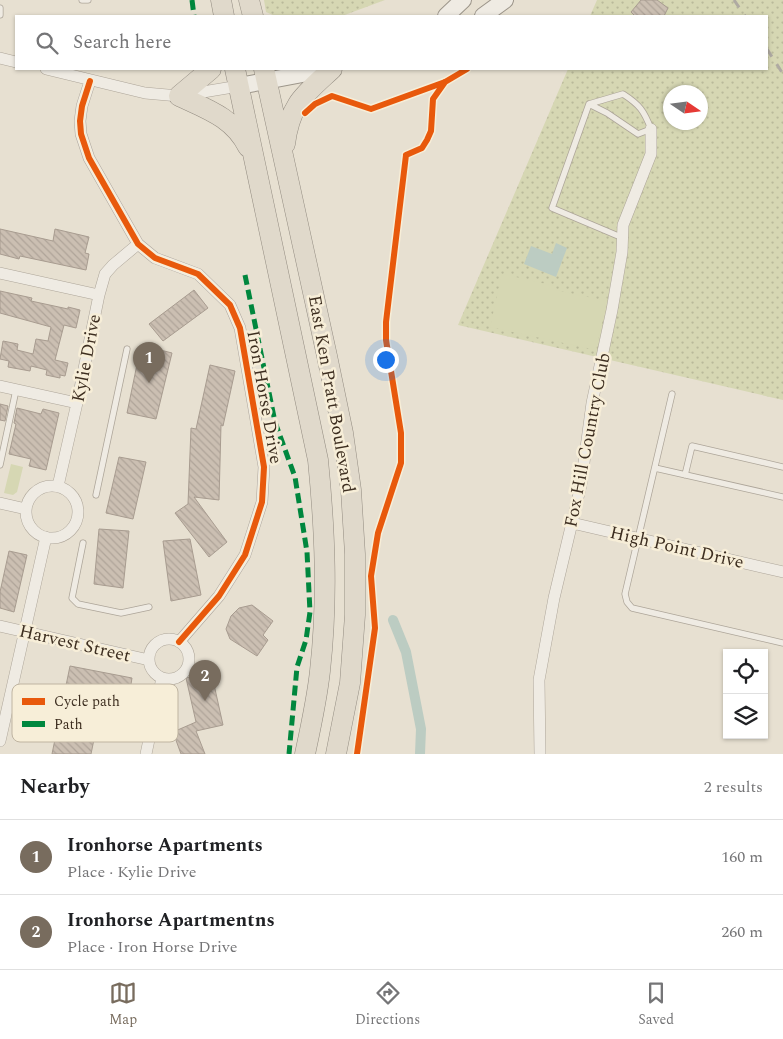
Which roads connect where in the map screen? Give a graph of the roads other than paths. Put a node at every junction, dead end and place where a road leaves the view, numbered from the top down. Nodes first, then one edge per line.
1 (82, 0) edge
2 (88, 0) edge
3 (221, 0) edge
4 (463, 0) edge
5 (504, 0) edge
6 (0, 8) edge
7 (0, 15) edge
8 (224, 15) edge
9 (447, 15) edge
10 (484, 15) edge
11 (0, 58) edge
12 (15, 62) edge
13 (50, 70) edge
14 (210, 70) edge
15 (319, 70) edge
16 (329, 70) edge
17 (265, 75) edge
18 (237, 78) edge
19 (90, 81) junction
20 (179, 96) junction
21 (589, 104) junction
22 (651, 129) junction
23 (283, 154) junction
24 (254, 160) junction
25 (623, 238) junction
26 (138, 244) junction
27 (0, 273) edge
28 (99, 295) junction
29 (127, 349) dead end
30 (0, 386) edge
31 (16, 390) junction
32 (672, 394) dead end
33 (77, 403) junction
34 (2, 442) edge
35 (0, 465) edge
36 (783, 467) edge
37 (655, 468) junction
38 (685, 475) junction
39 (58, 486) junction
40 (96, 495) dead end
41 (783, 497) edge
42 (0, 503) edge
43 (26, 509) junction
44 (572, 523) junction
45 (46, 537) junction
46 (638, 539) junction
47 (83, 543) dead end
48 (783, 572) edge
49 (149, 607) dead end
50 (0, 626) edge
51 (24, 632) junction
52 (179, 642) junction
53 (783, 643) edge
54 (149, 660) junction
55 (162, 678) junction
56 (12, 684) edge
57 (161, 684) edge
58 (12, 686) edge
59 (310, 730) junction
60 (0, 740) edge
61 (305, 754) edge
62 (312, 754) edge
63 (336, 754) edge
64 (540, 754) edge

1 - 2 lane
3 - 8 highway
4 - 9 main road
5 - 10 main road
6 - 7 lane
11 - 12 street
13 - 19 street
14 - 20 highway
15 - 17 main road
16 - 23 highway
17 - 18 main road
17 - 23 highway, East Ken Pratt Boulevard
18 - 20 street
18 - 24 highway, East Ken Pratt Boulevard
19 - 20 street
19 - 26 street, Iron Horse Drive
20 - 24 highway
21 - 22 lane
21 - 22 lane
21 - 25 lane
22 - 25 street, Fox Hill Country Club
23 - 63 highway, East Ken Pratt Boulevard
24 - 59 highway, East Ken Pratt Boulevard
25 - 44 street, Fox Hill Country Club
26 - 28 street, Kylie Drive
26 - 52 street, Iron Horse Drive
27 - 28 street
28 - 33 street, Kylie Drive
29 - 40 lane
30 - 31 street
31 - 33 street
31 - 34 lane
32 - 37 lane
33 - 39 street, Kylie Drive
34 - 35 lane
36 - 38 lane
37 - 38 lane
37 - 46 lane
38 - 41 lane
39 - 43 street
39 - 45 street
42 - 43 street
43 - 45 street
44 - 46 street, High Point Drive
44 - 64 street, Fox Hill Country Club
45 - 51 street
46 - 48 street, High Point Drive
46 - 53 lane
47 - 49 lane
50 - 51 street, Harvest Street
51 - 54 street, Harvest Street
51 - 56 street
52 - 54 street
52 - 55 street
54 - 55 street
55 - 57 street
58 - 60 street
59 - 61 highway, East Ken Pratt Boulevard
59 - 62 highway

